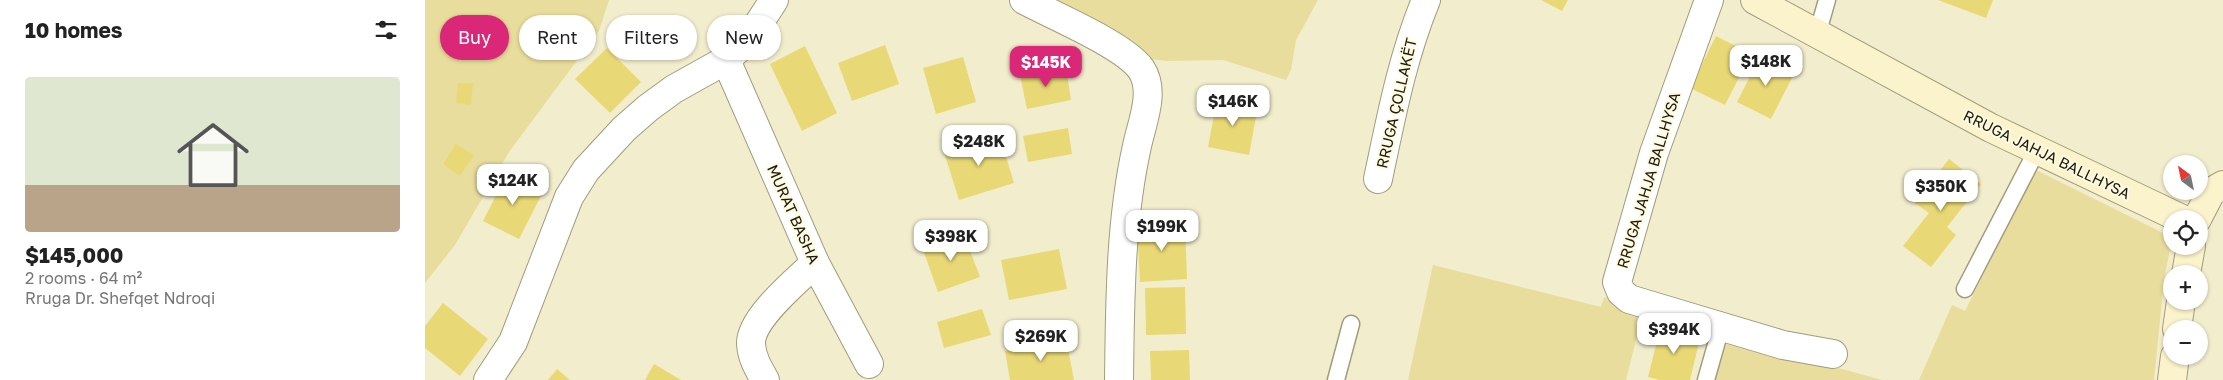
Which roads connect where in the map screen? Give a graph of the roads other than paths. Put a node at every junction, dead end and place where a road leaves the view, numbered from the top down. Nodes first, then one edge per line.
1 (774, 0) edge
2 (1024, 0) edge
3 (1427, 0) edge
4 (1709, 0) edge
5 (1755, 0) edge
6 (1827, 0) edge
7 (764, 15) edge
8 (1817, 35) junction
9 (726, 60) joint
10 (2037, 150) junction
11 (1378, 180) dead end
12 (2223, 185) edge
13 (2163, 210) edge
14 (2202, 210) edge
15 (815, 263) junction
16 (1965, 289) dead end
17 (1351, 324) dead end
18 (1721, 326) junction
19 (1833, 354) dead end
20 (869, 364) dead end
21 (2174, 365) edge
22 (488, 380) edge
23 (765, 380) edge
24 (1119, 380) edge
25 (1336, 380) edge
26 (1706, 380) edge
27 (2172, 380) edge

1 - 7 street
2 - 24 street
3 - 11 street, RRUGA ÇOLLAKËT
4 - 18 street, RRUGA JAHJA BALLHYSA
5 - 8 main road, RRUGA JAHJA BALLHYSA
6 - 8 lane
8 - 10 main road, RRUGA JAHJA BALLHYSA
9 - 15 street, MURAT BASHA
9 - 22 street
10 - 13 main road, RRUGA JAHJA BALLHYSA
10 - 16 lane
12 - 14 main road
15 - 20 street, MURAT BASHA
15 - 23 street
17 - 25 lane
18 - 19 street, RRUGA JAHJA BALLHYSA
18 - 26 lane
21 - 27 main road

